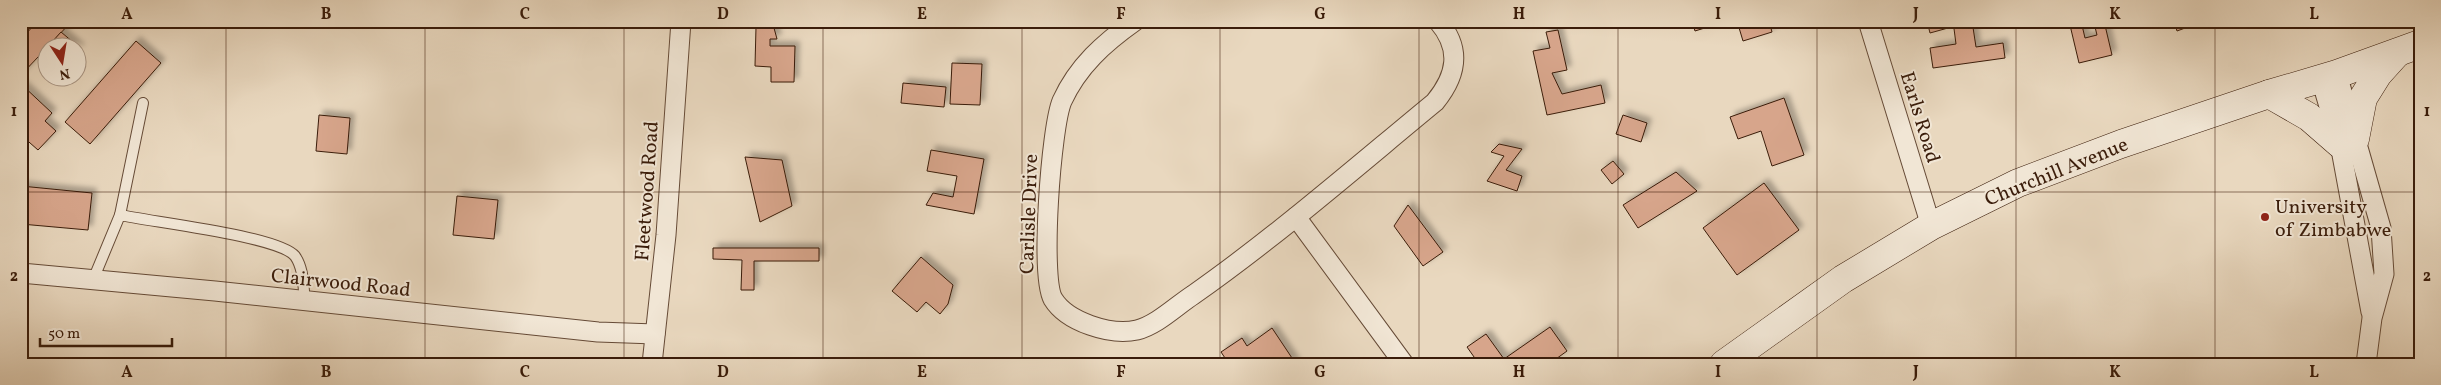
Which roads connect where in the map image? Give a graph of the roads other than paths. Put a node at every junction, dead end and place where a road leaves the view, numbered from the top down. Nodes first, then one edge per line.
1 (681, 21) edge
2 (1135, 21) edge
3 (1438, 21) edge
4 (1868, 21) edge
5 (2409, 48) edge
6 (2329, 77) junction
7 (2269, 94) junction
8 (143, 103) dead end
9 (2348, 142) junction
10 (120, 215) junction
11 (1296, 217) junction
12 (1931, 226) junction
13 (21, 273) edge
14 (93, 280) junction
15 (305, 301) junction
16 (655, 334) junction
17 (652, 364) edge
18 (1404, 364) edge
19 (1724, 364) edge
20 (2366, 364) edge

1 - 16 street, Fleetwood Road
2 - 11 street, Carlisle Drive
3 - 11 street, Carlisle Drive
4 - 12 street, Earls Road
5 - 6 main road, Churchill Avenue
5 - 9 main road
6 - 7 main road, Churchill Avenue
6 - 9 street
7 - 9 main road
7 - 12 main road, Churchill Avenue
8 - 10 lane
9 - 20 street
10 - 14 lane
10 - 15 lane
11 - 18 street
12 - 19 main road, Churchill Avenue
13 - 14 street, Clairwood Road
14 - 15 street, Clairwood Road
15 - 16 street, Clairwood Road
16 - 17 street, Fleetwood Road

